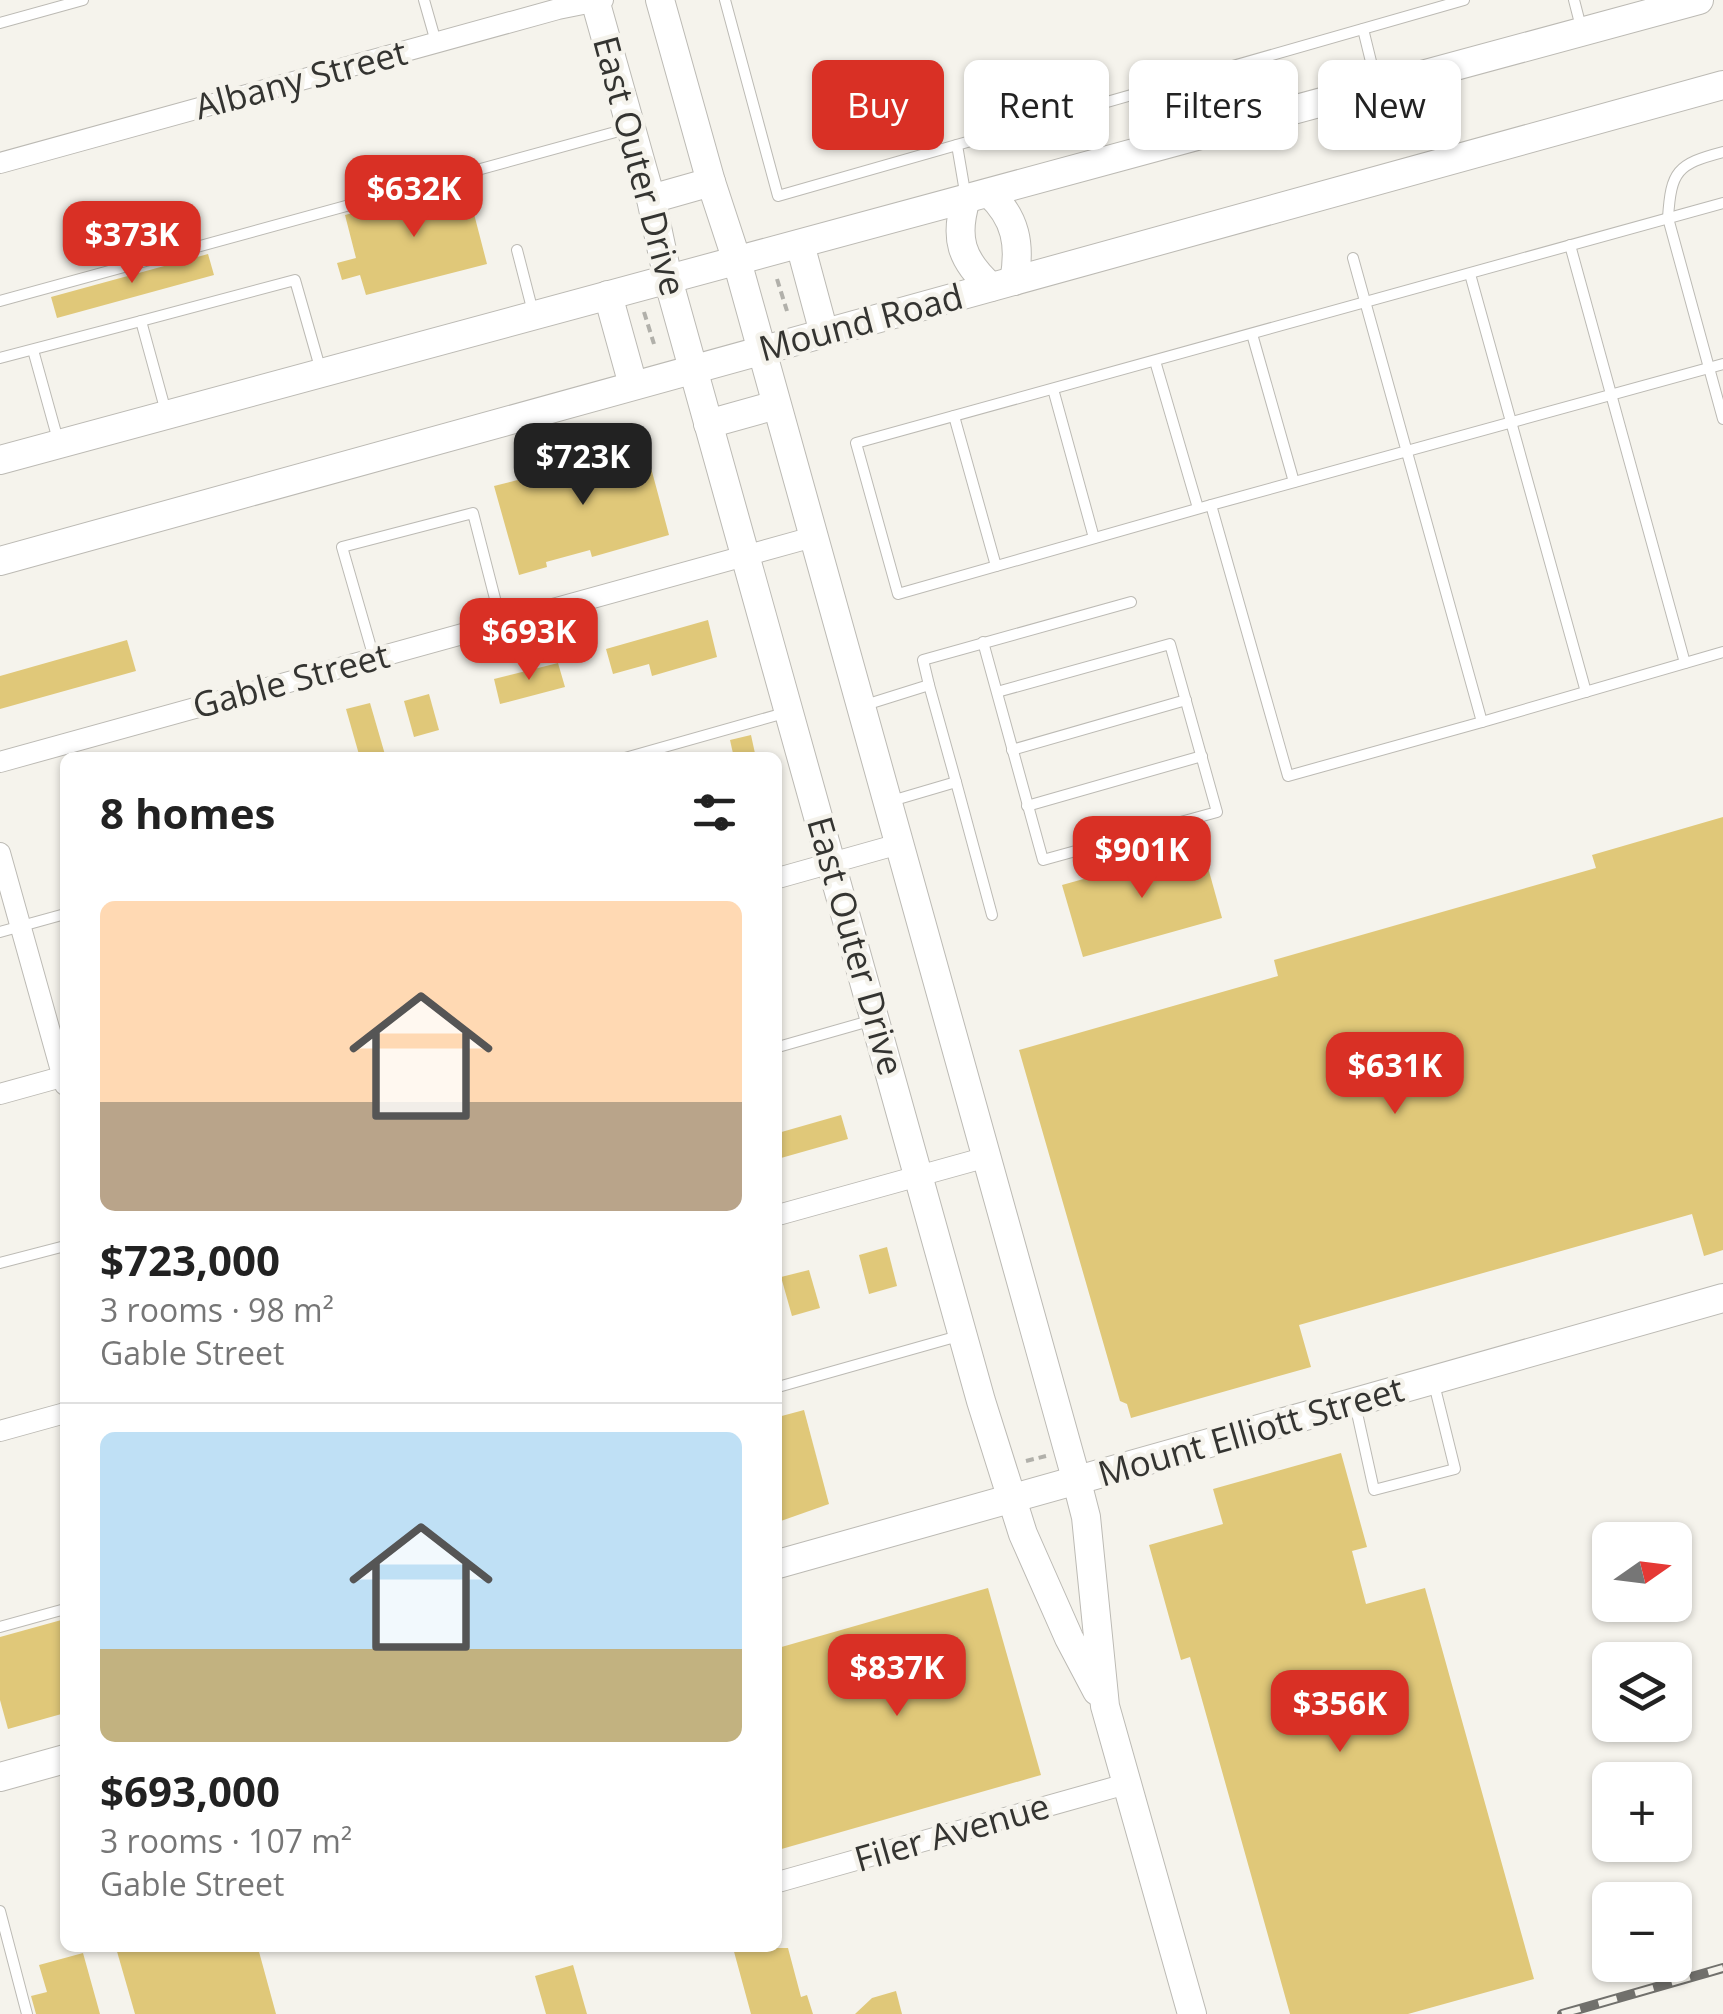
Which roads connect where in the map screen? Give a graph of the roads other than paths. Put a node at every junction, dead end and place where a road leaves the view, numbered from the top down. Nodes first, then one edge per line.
1 (83, 0) edge
2 (424, 0) edge
3 (660, 0) edge
4 (724, 0) edge
5 (1464, 0) edge
6 (1574, 0) edge
7 (598, 1) edge
8 (1694, 1) edge
9 (0, 23) edge
10 (1363, 29) junction
11 (1582, 32) junction
12 (436, 42) junction
13 (1371, 60) edge
14 (1461, 65) edge
15 (1723, 85) edge
16 (1318, 103) edge
17 (630, 128) junction
18 (957, 144) junction
19 (1723, 152) edge
20 (0, 163) edge
21 (711, 182) junction
22 (977, 196) junction
23 (651, 199) junction
24 (1723, 202) edge
25 (1668, 218) junction
26 (800, 244) junction
27 (1570, 246) junction
28 (516, 250) dead end
29 (1354, 258) dead end
30 (736, 261) junction
31 (1470, 274) junction
32 (668, 279) junction
33 (1003, 284) junction
34 (608, 294) junction
35 (0, 301) edge
36 (1366, 303) junction
37 (533, 314) junction
38 (141, 321) junction
39 (824, 333) junction
40 (1252, 334) junction
41 (32, 350) junction
42 (762, 350) junction
43 (0, 358) edge
44 (1155, 361) junction
45 (1723, 364) edge
46 (693, 368) junction
47 (1709, 368) junction
48 (321, 372) junction
49 (633, 384) junction
50 (1054, 389) junction
51 (1612, 394) junction
52 (776, 405) junction
53 (166, 414) junction
54 (954, 416) junction
55 (1723, 419) edge
56 (1511, 422) junction
57 (708, 424) junction
58 (59, 444) junction
59 (1407, 450) junction
60 (2, 454) edge
61 (1294, 482) junction
62 (1211, 505) junction
63 (1198, 508) junction
64 (813, 537) junction
65 (1094, 538) junction
66 (745, 556) junction
67 (0, 561) edge
68 (996, 566) junction
69 (1131, 602) dead end
70 (501, 623) junction
71 (983, 642) junction
72 (1723, 652) edge
73 (374, 658) junction
74 (1685, 663) junction
75 (930, 685) junction
76 (997, 692) junction
77 (1586, 692) junction
78 (1186, 700) junction
79 (860, 706) junction
80 (789, 712) junction
81 (1482, 722) junction
82 (1012, 750) junction
83 (646, 752) edge
84 (1202, 756) junction
85 (0, 762) edge
86 (956, 782) junction
87 (888, 802) junction
88 (1027, 806) junction
89 (900, 844) junction
90 (0, 853) edge
91 (832, 863) junction
92 (782, 877) edge
93 (60, 915) edge
94 (992, 915) dead end
95 (10, 929) edge
96 (875, 1020) junction
97 (782, 1046) edge
98 (60, 1068) edge
99 (60, 1080) edge
100 (0, 1094) edge
101 (987, 1157) junction
102 (919, 1176) junction
103 (782, 1214) edge
104 (60, 1247) edge
105 (0, 1263) edge
106 (1723, 1298) edge
107 (963, 1335) junction
108 (1433, 1379) junction
109 (782, 1385) edge
110 (1354, 1400) junction
111 (60, 1414) edge
112 (0, 1432) edge
113 (1454, 1469) junction
114 (1077, 1482) junction
115 (1458, 1482) dead end
116 (1374, 1490) junction
117 (1012, 1500) junction
118 (1378, 1505) dead end
119 (782, 1563) edge
120 (60, 1610) edge
121 (0, 1627) edge
122 (1105, 1706) junction
123 (60, 1759) edge
124 (0, 1777) edge
125 (1126, 1784) junction
126 (782, 1881) edge
127 (0, 1911) edge
128 (27, 2014) edge
129 (1192, 2014) edge

1 - 9 lane
2 - 12 lane
3 - 21 main road, East Outer Drive
4 - 18 lane
5 - 10 lane
6 - 11 lane
7 - 12 street, Albany Street
7 - 17 main road, East Outer Drive
8 - 11 main road
10 - 13 lane
10 - 18 lane
11 - 14 main road
12 - 20 street, Albany Street
15 - 33 main road, Mound Road
16 - 22 main road
17 - 23 main road, East Outer Drive
17 - 35 lane
18 - 22 lane
19 - 25 lane
21 - 23 main road
21 - 30 main road, East Outer Drive
22 - 26 main road
22 - 33 main road
22 - 33 main road
23 - 32 main road, East Outer Drive
24 - 25 lane
25 - 27 lane
25 - 47 lane
26 - 30 main road
26 - 39 main road
27 - 31 lane
27 - 51 lane
28 - 37 lane
29 - 36 lane
30 - 32 main road
30 - 42 main road, East Outer Drive
31 - 36 lane
31 - 56 lane
32 - 34 main road
32 - 46 main road, East Outer Drive
33 - 39 main road, Mound Road
34 - 37 main road
34 - 49 main road
36 - 40 lane
36 - 59 lane
37 - 48 main road
38 - 41 lane
38 - 48 lane
38 - 53 lane
39 - 42 main road, Mound Road
40 - 44 lane
40 - 61 lane
41 - 43 lane
41 - 58 lane
42 - 46 main road, Mound Road
42 - 52 main road, East Outer Drive
44 - 50 lane
44 - 63 lane
45 - 47 lane
46 - 49 main road, Mound Road
46 - 57 main road, East Outer Drive
47 - 51 lane
47 - 55 lane
48 - 53 main road
49 - 67 main road, Mound Road
50 - 54 lane
50 - 65 lane
51 - 56 lane
51 - 74 lane
52 - 57 main road
52 - 64 main road, East Outer Drive
53 - 58 main road
54 - 68 lane
54 - 68 lane
56 - 59 lane
56 - 77 lane
57 - 66 main road, East Outer Drive
58 - 60 main road
59 - 61 lane
59 - 81 lane
61 - 62 lane
62 - 63 lane
62 - 81 lane
63 - 65 lane
64 - 66 street, Gable Street
64 - 79 main road, East Outer Drive
65 - 68 lane
66 - 70 street, Gable Street
66 - 80 main road, East Outer Drive
69 - 71 lane
70 - 73 street, Gable Street
70 - 73 lane
71 - 75 lane
71 - 76 lane
72 - 74 lane
73 - 85 street, Gable Street
74 - 77 lane
75 - 79 lane
75 - 86 lane
76 - 78 lane
76 - 82 lane
77 - 81 lane
78 - 82 lane
78 - 84 lane
79 - 87 main road, East Outer Drive
80 - 83 lane
80 - 91 main road, East Outer Drive
82 - 88 lane
84 - 88 lane
84 - 88 lane
86 - 87 lane
86 - 94 lane
87 - 89 main road, East Outer Drive
89 - 91 street
89 - 101 main road, East Outer Drive
90 - 95 street
91 - 92 street
91 - 96 main road, East Outer Drive
93 - 95 lane
95 - 98 street
96 - 97 lane
96 - 102 main road, East Outer Drive
99 - 100 street
101 - 102 street
101 - 114 main road, East Outer Drive
102 - 103 street
102 - 107 main road, East Outer Drive
104 - 105 lane
106 - 108 main road, Mount Elliott Street
107 - 109 lane
107 - 117 main road, East Outer Drive
108 - 110 main road, Mount Elliott Street
108 - 113 lane
110 - 114 main road, Mount Elliott Street
110 - 116 lane
111 - 112 street
113 - 115 lane
113 - 116 lane
114 - 117 main road, Mount Elliott Street
114 - 122 main road, East Outer Drive
116 - 118 lane
117 - 119 main road, Mount Elliott Street
117 - 122 main road, East Outer Drive
120 - 121 lane
122 - 125 main road, East Outer Drive
123 - 124 main road
125 - 126 street, Filer Avenue
125 - 129 main road, East Outer Drive
127 - 128 lane

